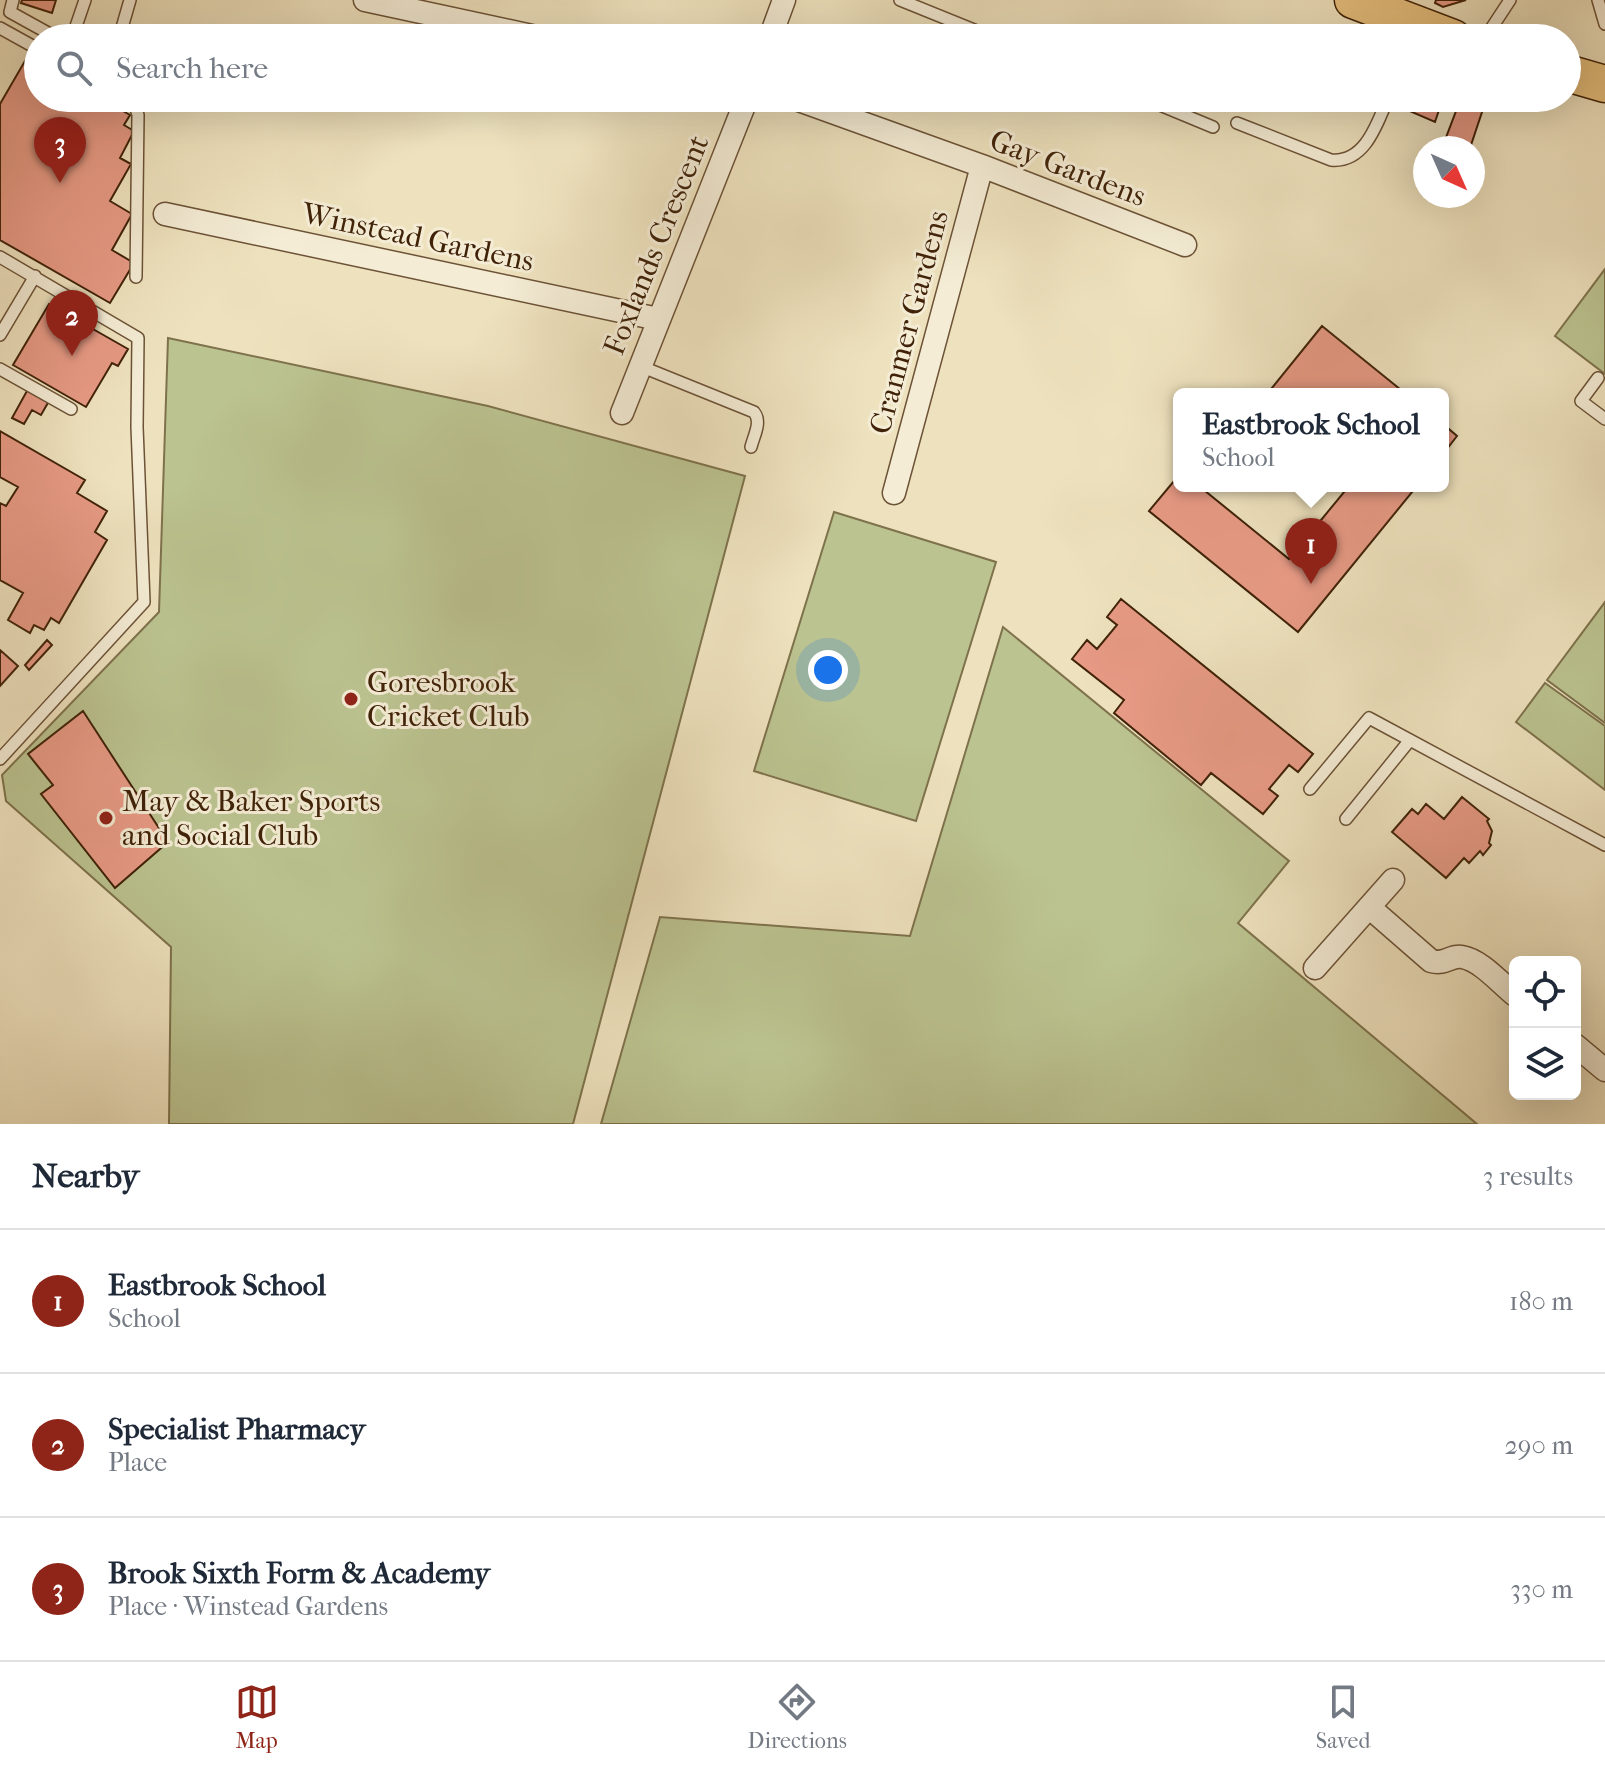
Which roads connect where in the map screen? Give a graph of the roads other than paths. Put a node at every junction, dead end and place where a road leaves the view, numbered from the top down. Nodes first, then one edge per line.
1 (13, 0) edge
2 (85, 0) edge
3 (130, 0) edge
4 (365, 0) edge
5 (784, 0) edge
6 (900, 0) edge
7 (1353, 0) edge
8 (1510, 0) edge
9 (1598, 0) edge
10 (32, 24) edge
11 (77, 24) edge
12 (123, 24) edge
13 (476, 24) edge
14 (775, 24) edge
15 (959, 24) edge
16 (1400, 24) edge
17 (1494, 24) edge
18 (1605, 24) edge
19 (0, 28) edge
20 (24, 41) edge
21 (1581, 77) edge
22 (1605, 84) edge
23 (137, 112) edge
24 (741, 112) edge
25 (832, 112) edge
26 (1177, 112) edge
27 (1381, 112) edge
28 (1237, 123) dead end
29 (1213, 127) dead end
30 (982, 166) junction
31 (165, 214) dead end
32 (1185, 245) dead end
33 (0, 257) edge
34 (35, 276) junction
35 (136, 277) dead end
36 (658, 319) junction
37 (0, 335) edge
38 (640, 366) junction
39 (0, 369) edge
40 (1598, 378) dead end
41 (71, 409) dead end
42 (622, 413) dead end
43 (1605, 419) edge
44 (751, 447) dead end
45 (894, 493) dead end
46 (1410, 740) junction
47 (0, 759) edge
48 (1310, 789) dead end
49 (1346, 819) dead end
50 (1605, 845) edge
51 (1393, 880) dead end
52 (1369, 907) junction
53 (1315, 968) dead end
54 (1509, 990) edge
55 (1581, 1050) edge
56 (1605, 1070) edge

1 - 10 lane
2 - 11 lane
3 - 12 lane
4 - 13 street
5 - 14 street
6 - 15 lane
7 - 16 main road
8 - 17 lane
9 - 18 lane
19 - 20 lane
21 - 22 main road
23 - 35 lane
24 - 36 street, Foxlands Crescent
25 - 30 street, Gay Gardens
26 - 29 lane
27 - 28 lane
30 - 32 street, Gay Gardens
30 - 45 street, Cranmer Gardens
31 - 36 street, Winstead Gardens
33 - 34 lane
34 - 37 lane
34 - 47 lane
36 - 38 street, Foxlands Crescent
38 - 42 street, Foxlands Crescent
38 - 44 lane
39 - 41 lane
40 - 43 lane
46 - 48 lane
46 - 49 lane
46 - 50 lane
51 - 52 street
52 - 53 street
52 - 54 street
55 - 56 street

